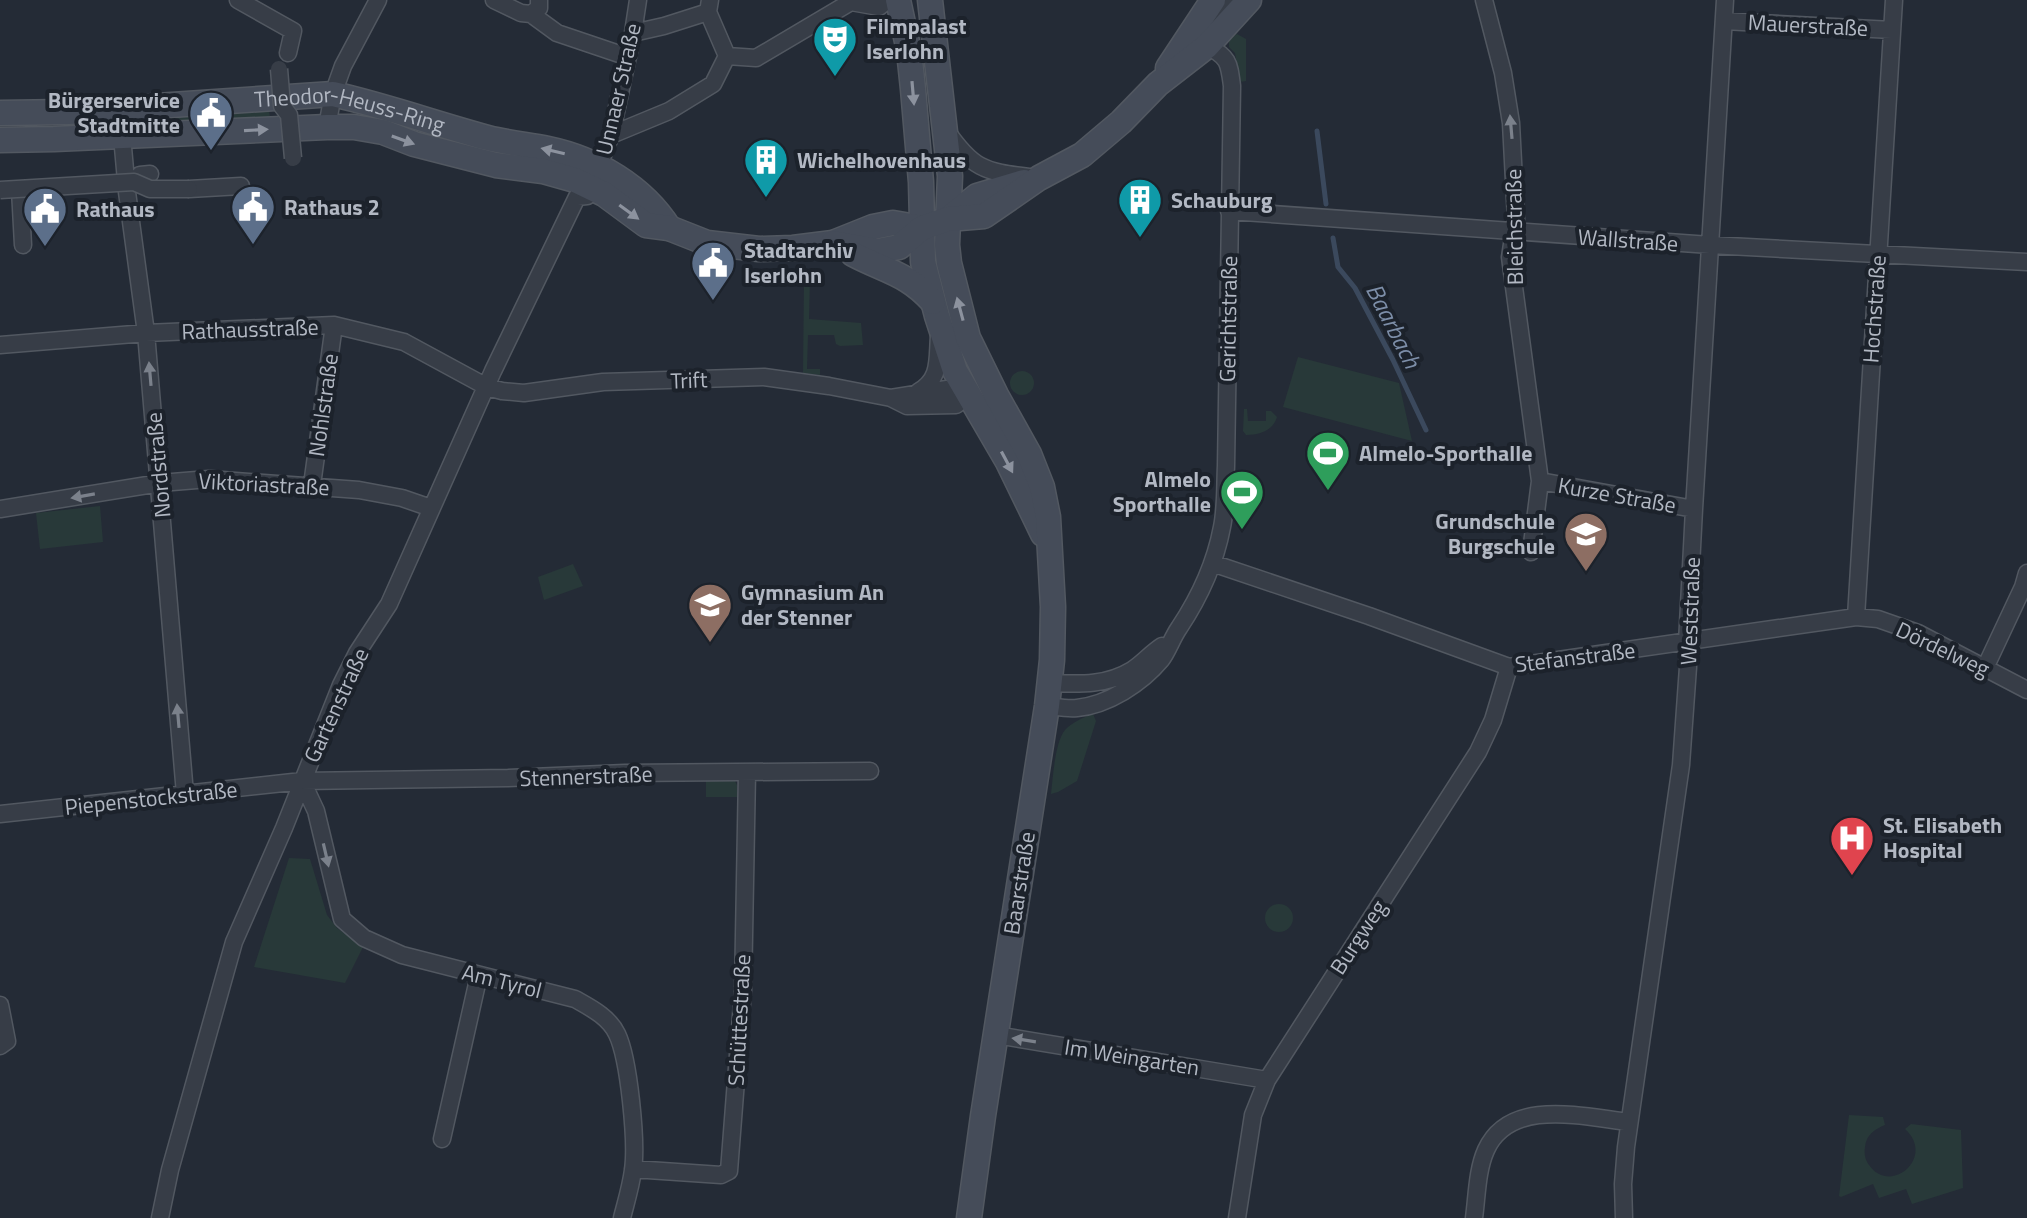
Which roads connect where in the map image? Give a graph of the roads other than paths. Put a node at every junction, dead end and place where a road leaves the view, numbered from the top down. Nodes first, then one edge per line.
1 (238, 0) edge
2 (378, 0) edge
3 (494, 0) edge
4 (638, 0) edge
5 (888, 0) edge
6 (898, 0) edge
7 (1213, 0) edge
8 (1225, 0) edge
9 (1249, 0) edge
10 (1484, 0) edge
11 (1725, 0) edge
12 (1894, 0) edge
13 (853, 1) edge
14 (925, 5) edge
15 (709, 6) edge
16 (535, 7) edge
17 (1724, 21) junction
18 (294, 28) junction
19 (1892, 30) junction
20 (633, 33) junction
21 (1207, 46) junction
22 (288, 53) dead end
23 (727, 56) junction
24 (628, 57) junction
25 (1158, 84) junction
26 (333, 94) junction
27 (0, 113) edge
28 (327, 127) junction
29 (946, 130) junction
30 (611, 135) junction
31 (122, 136) junction
32 (0, 140) edge
33 (293, 165) dead end
34 (596, 177) junction
35 (1039, 178) junction
36 (241, 186) dead end
37 (0, 190) edge
38 (20, 195) junction
39 (1229, 211) junction
40 (948, 219) junction
41 (922, 228) junction
42 (1513, 232) junction
43 (833, 243) junction
44 (23, 245) dead end
45 (1710, 245) junction
46 (1878, 254) junction
47 (2027, 262) edge
48 (933, 302) junction
49 (334, 325) junction
50 (940, 326) junction
51 (146, 333) junction
52 (0, 345) edge
53 (487, 387) junction
54 (917, 393) junction
55 (968, 395) junction
56 (996, 395) junction
57 (891, 398) junction
58 (1540, 481) junction
59 (160, 483) junction
60 (312, 485) junction
61 (431, 508) junction
62 (0, 509) edge
63 (1694, 509) junction
64 (1049, 547) junction
65 (1531, 552) dead end
66 (1212, 563) junction
67 (2027, 573) edge
68 (1856, 617) junction
69 (1171, 641) junction
70 (1687, 643) junction
71 (1509, 667) junction
72 (1985, 668) junction
73 (2027, 690) edge
74 (1048, 695) junction
75 (870, 771) dead end
76 (747, 772) junction
77 (302, 781) junction
78 (185, 794) junction
79 (0, 814) edge
80 (479, 975) junction
81 (0, 1005) edge
82 (996, 1035) junction
83 (0, 1046) edge
84 (1267, 1080) junction
85 (1629, 1122) junction
86 (442, 1139) dead end
87 (633, 1169) junction
88 (160, 1218) edge
89 (622, 1218) edge
90 (969, 1218) edge
91 (1237, 1218) edge
92 (1474, 1218) edge
93 (1624, 1218) edge

1 - 18 street
2 - 26 street
3 - 16 street
4 - 20 street, Unnaer Straße
5 - 13 street
6 -> 41 main road, Baarstraße
7 - 25 main road
8 - 21 street
9 - 21 main road
42 -> 10 street, Bleichstraße
11 - 17 street, Weststraße
12 - 19 street, Hochstraße
13 - 23 street
14 - 29 main road, Baarstraße
15 - 20 street
15 - 23 street
16 - 24 street
17 - 19 street, Mauerstraße
17 - 45 street, Weststraße
18 - 22 street
18 - 33 street, bridge
19 - 46 street, Hochstraße
20 - 24 street, Unnaer Straße
21 - 25 main road
21 - 39 street, Gerichtstraße
23 - 30 street
24 - 30 street, Unnaer Straße
25 - 35 main road
26 - 27 main road, Theodor-Heuss-Ring
26 - 28 street
34 -> 26 main road, Theodor-Heuss-Ring
31 -> 28 main road, Theodor-Heuss-Ring
28 -> 34 main road, Theodor-Heuss-Ring
29 - 35 street
29 - 40 main road, Baarstraße
30 - 34 street, Unnaer Straße
31 - 32 main road, Theodor-Heuss-Ring
31 - 51 street, Nordstraße
34 - 43 main road, Theodor-Heuss-Ring
34 - 53 street, Gartenstraße
35 - 40 main road
35 - 40 main road
36 - 38 street, bridge
37 - 38 street, bridge
38 - 44 street
39 - 42 street, Wallstraße
39 - 66 street, Gerichtstraße
40 - 41 main road, Theodor-Heuss-Ring
56 -> 40 main road, Baarstraße
41 - 43 main road, Theodor-Heuss-Ring
41 - 43 main road, Theodor-Heuss-Ring
41 - 48 main road, Baarstraße
42 - 45 street, Wallstraße
42 - 58 street, Bleichstraße
43 - 48 main road
45 - 46 street, Wallstraße
45 - 63 street, Weststraße
46 - 47 street, Wallstraße
46 - 68 street, Hochstraße
48 - 50 main road, Baarstraße
49 - 51 street, Rathausstraße
49 - 53 street, Rathausstraße
49 - 60 street, Nohlstraße
50 - 54 street
50 - 55 main road, Baarstraße
51 - 52 street, Rathausstraße
59 -> 51 street, Nordstraße
53 - 57 street, Trift
53 - 61 street, Gartenstraße
54 - 55 street, Trift
54 - 57 street, Trift
55 - 56 street, Trift
55 - 57 street, Trift
55 -> 64 main road, Baarstraße
56 - 64 main road, Baarstraße
58 - 63 street, Kurze Straße
58 - 65 street, Bleichstraße
59 - 60 street, Viktoriastraße
59 -> 62 street, Viktoriastraße
78 -> 59 street, Nordstraße
60 - 61 street, Viktoriastraße
61 - 77 street, Gartenstraße
63 - 70 street, Weststraße
64 - 74 main road, Baarstraße
66 - 69 street, Gerichtstraße
66 - 71 street, Stefanstraße
67 - 72 street
68 - 70 street, Stefanstraße
68 - 72 street, Dördelweg
69 - 74 street, Gerichtstraße
69 - 74 street, Gerichtstraße
70 - 71 street, Stefanstraße
70 - 85 street, Weststraße
71 - 84 street, Burgweg
72 - 73 street, Dördelweg
74 - 82 main road, Baarstraße
75 - 76 street, Stennerstraße
76 - 77 street, Stennerstraße
76 - 87 street, Schüttestraße
77 - 78 street, Piepenstockstraße
77 -> 80 street, Am Tyrol
77 - 88 street, Gartenstraße
78 - 79 street, Piepenstockstraße
80 - 86 street
80 - 87 street, Am Tyrol
81 - 83 street
84 -> 82 street, Im Weingarten
82 - 90 main road, Baarstraße
84 - 91 street, Burgweg
85 - 92 street
85 - 93 street, Weststraße
87 - 89 street, Am Tyrol

